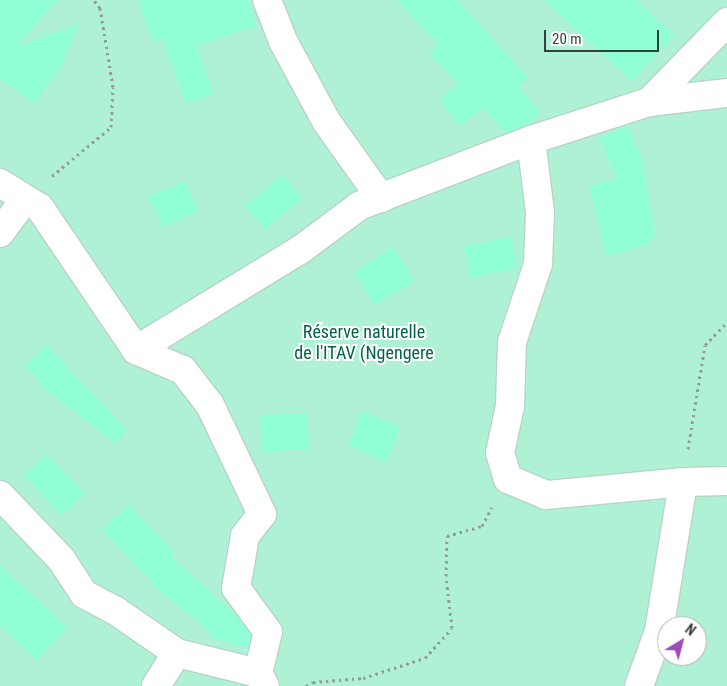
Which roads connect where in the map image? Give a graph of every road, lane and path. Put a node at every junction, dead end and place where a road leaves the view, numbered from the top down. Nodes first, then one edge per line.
1 (94, 0) edge
2 (267, 0) edge
3 (727, 22) edge
4 (727, 93) edge
5 (650, 102) junction
6 (532, 140) junction
7 (0, 182) edge
8 (381, 198) junction
9 (25, 199) junction
10 (0, 233) edge
11 (727, 322) edge
12 (136, 350) junction
13 (508, 479) junction
14 (727, 480) edge
15 (683, 482) junction
16 (0, 495) edge
17 (177, 653) junction
18 (262, 680) edge
19 (156, 686) edge
20 (306, 686) edge
21 (639, 686) edge

1 - 9 path
2 - 8 street
3 - 5 street
4 - 5 street
5 - 6 street
6 - 8 street
6 - 13 street
7 - 9 street
8 - 12 street
9 - 10 street
9 - 12 street
11 - 15 path
12 - 18 street
13 - 15 street
13 - 20 path
14 - 15 street
15 - 21 street
16 - 17 street
17 - 18 street
17 - 19 street

